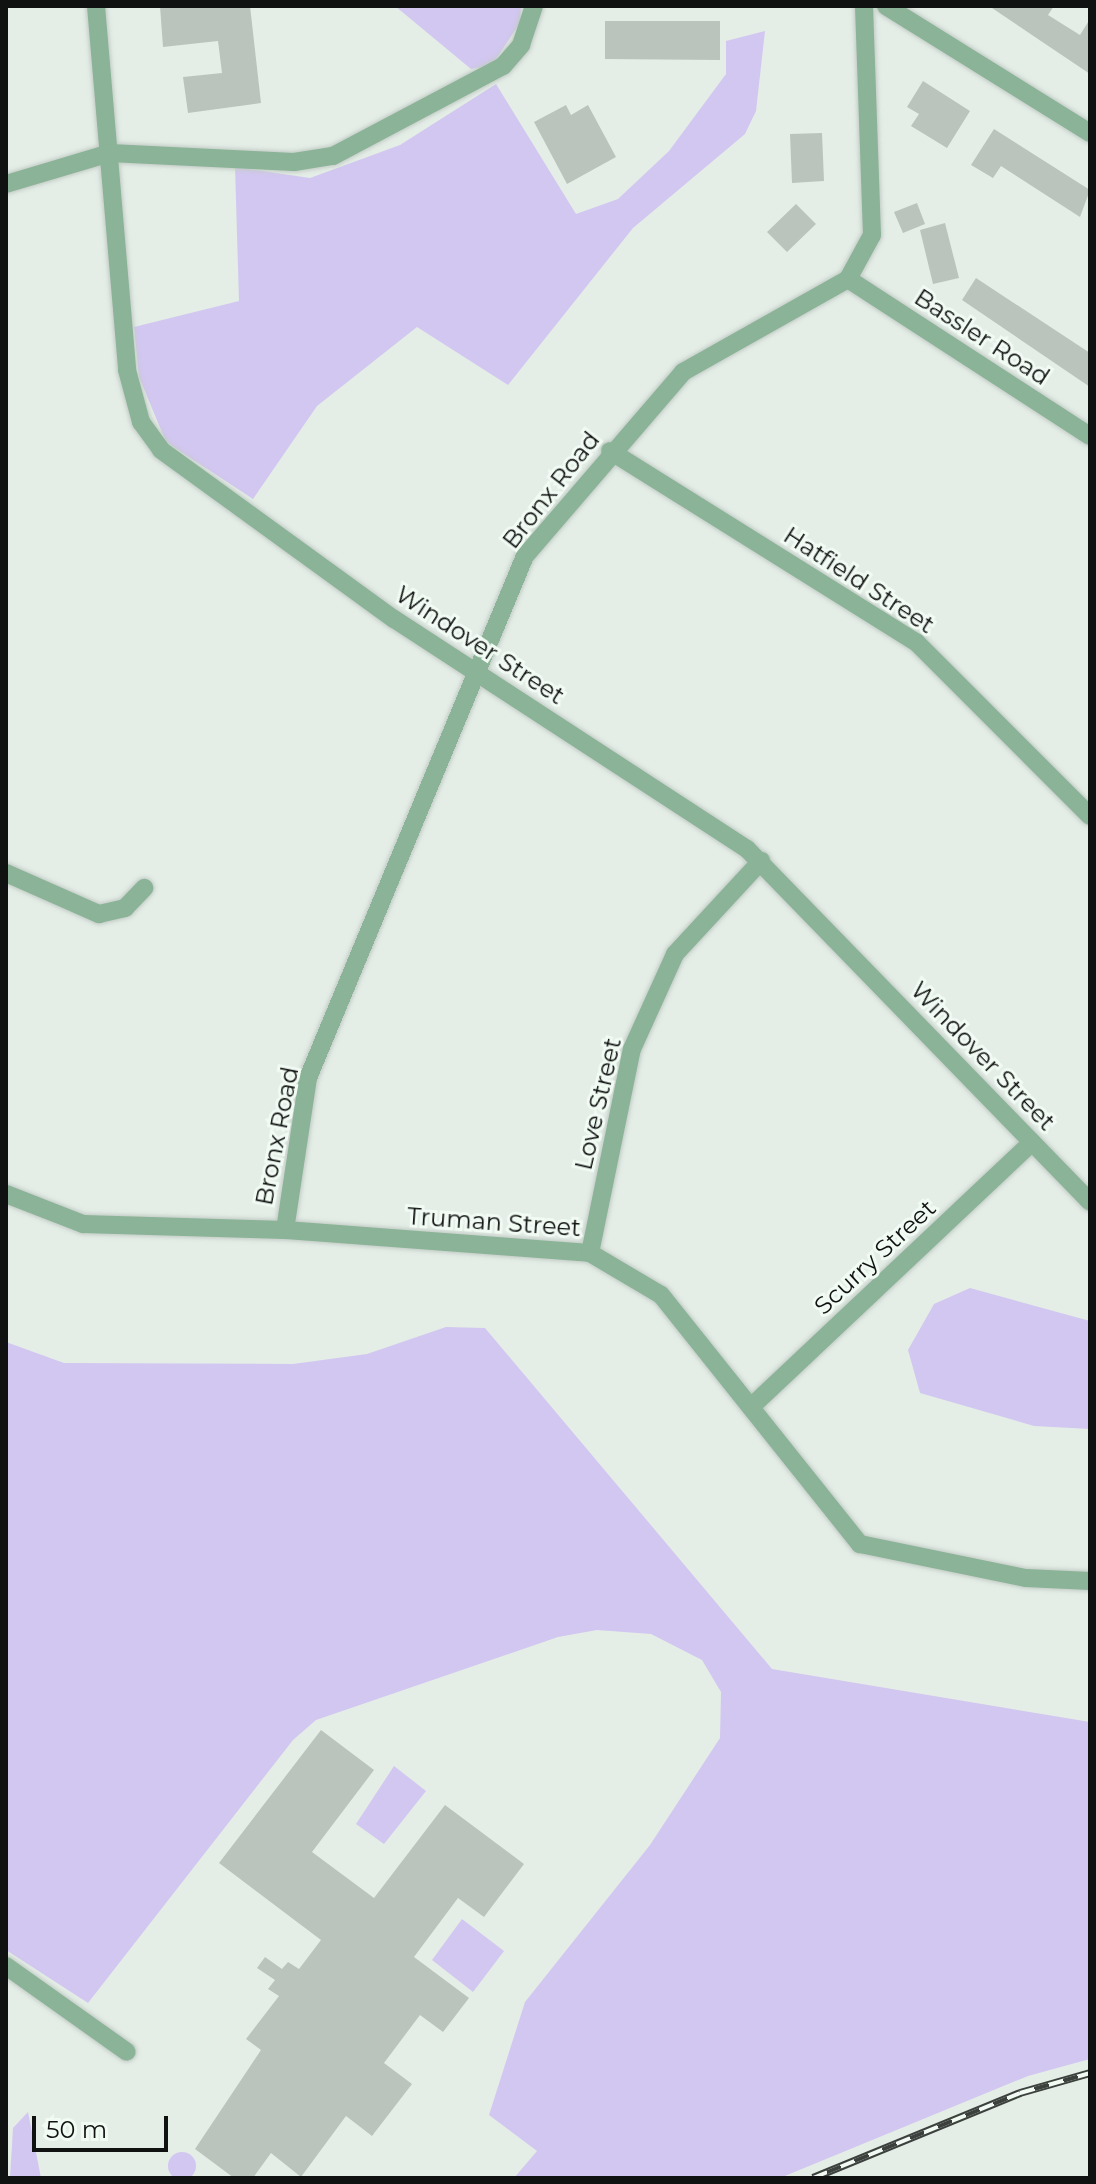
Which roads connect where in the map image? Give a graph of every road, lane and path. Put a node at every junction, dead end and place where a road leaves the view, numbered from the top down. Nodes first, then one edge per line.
1 (96, 6) edge
2 (534, 6) edge
3 (864, 6) edge
4 (886, 6) edge
5 (1090, 133) edge
6 (110, 153) junction
7 (6, 184) edge
8 (848, 279) junction
9 (1090, 436) edge
10 (610, 451) junction
11 (477, 672) junction
12 (1090, 816) edge
13 (761, 861) junction
14 (6, 873) edge
15 (144, 888) dead end
16 (1032, 1142) junction
17 (6, 1194) edge
18 (1090, 1202) edge
19 (285, 1230) junction
20 (590, 1253) junction
21 (751, 1407) junction
22 (1090, 1581) edge
23 (6, 1966) edge
24 (127, 2052) dead end

1 - 6 street, Windover Street
2 - 6 street
3 - 8 street
4 - 5 street
6 - 7 street
6 - 11 street, Windover Street
8 - 9 street, Bassler Road
8 - 10 street, Bronx Road
10 - 11 street, Bronx Road
10 - 12 street, Hatfield Street
11 - 13 street, Windover Street
11 - 19 street, Bronx Road
13 - 16 street, Windover Street
13 - 20 street, Love Street
14 - 15 street
16 - 18 street, Windover Street
16 - 21 street, Scurry Street
17 - 19 street, Truman Street
19 - 20 street, Truman Street
20 - 21 street, Truman Street
21 - 22 street, Truman Street
23 - 24 street

